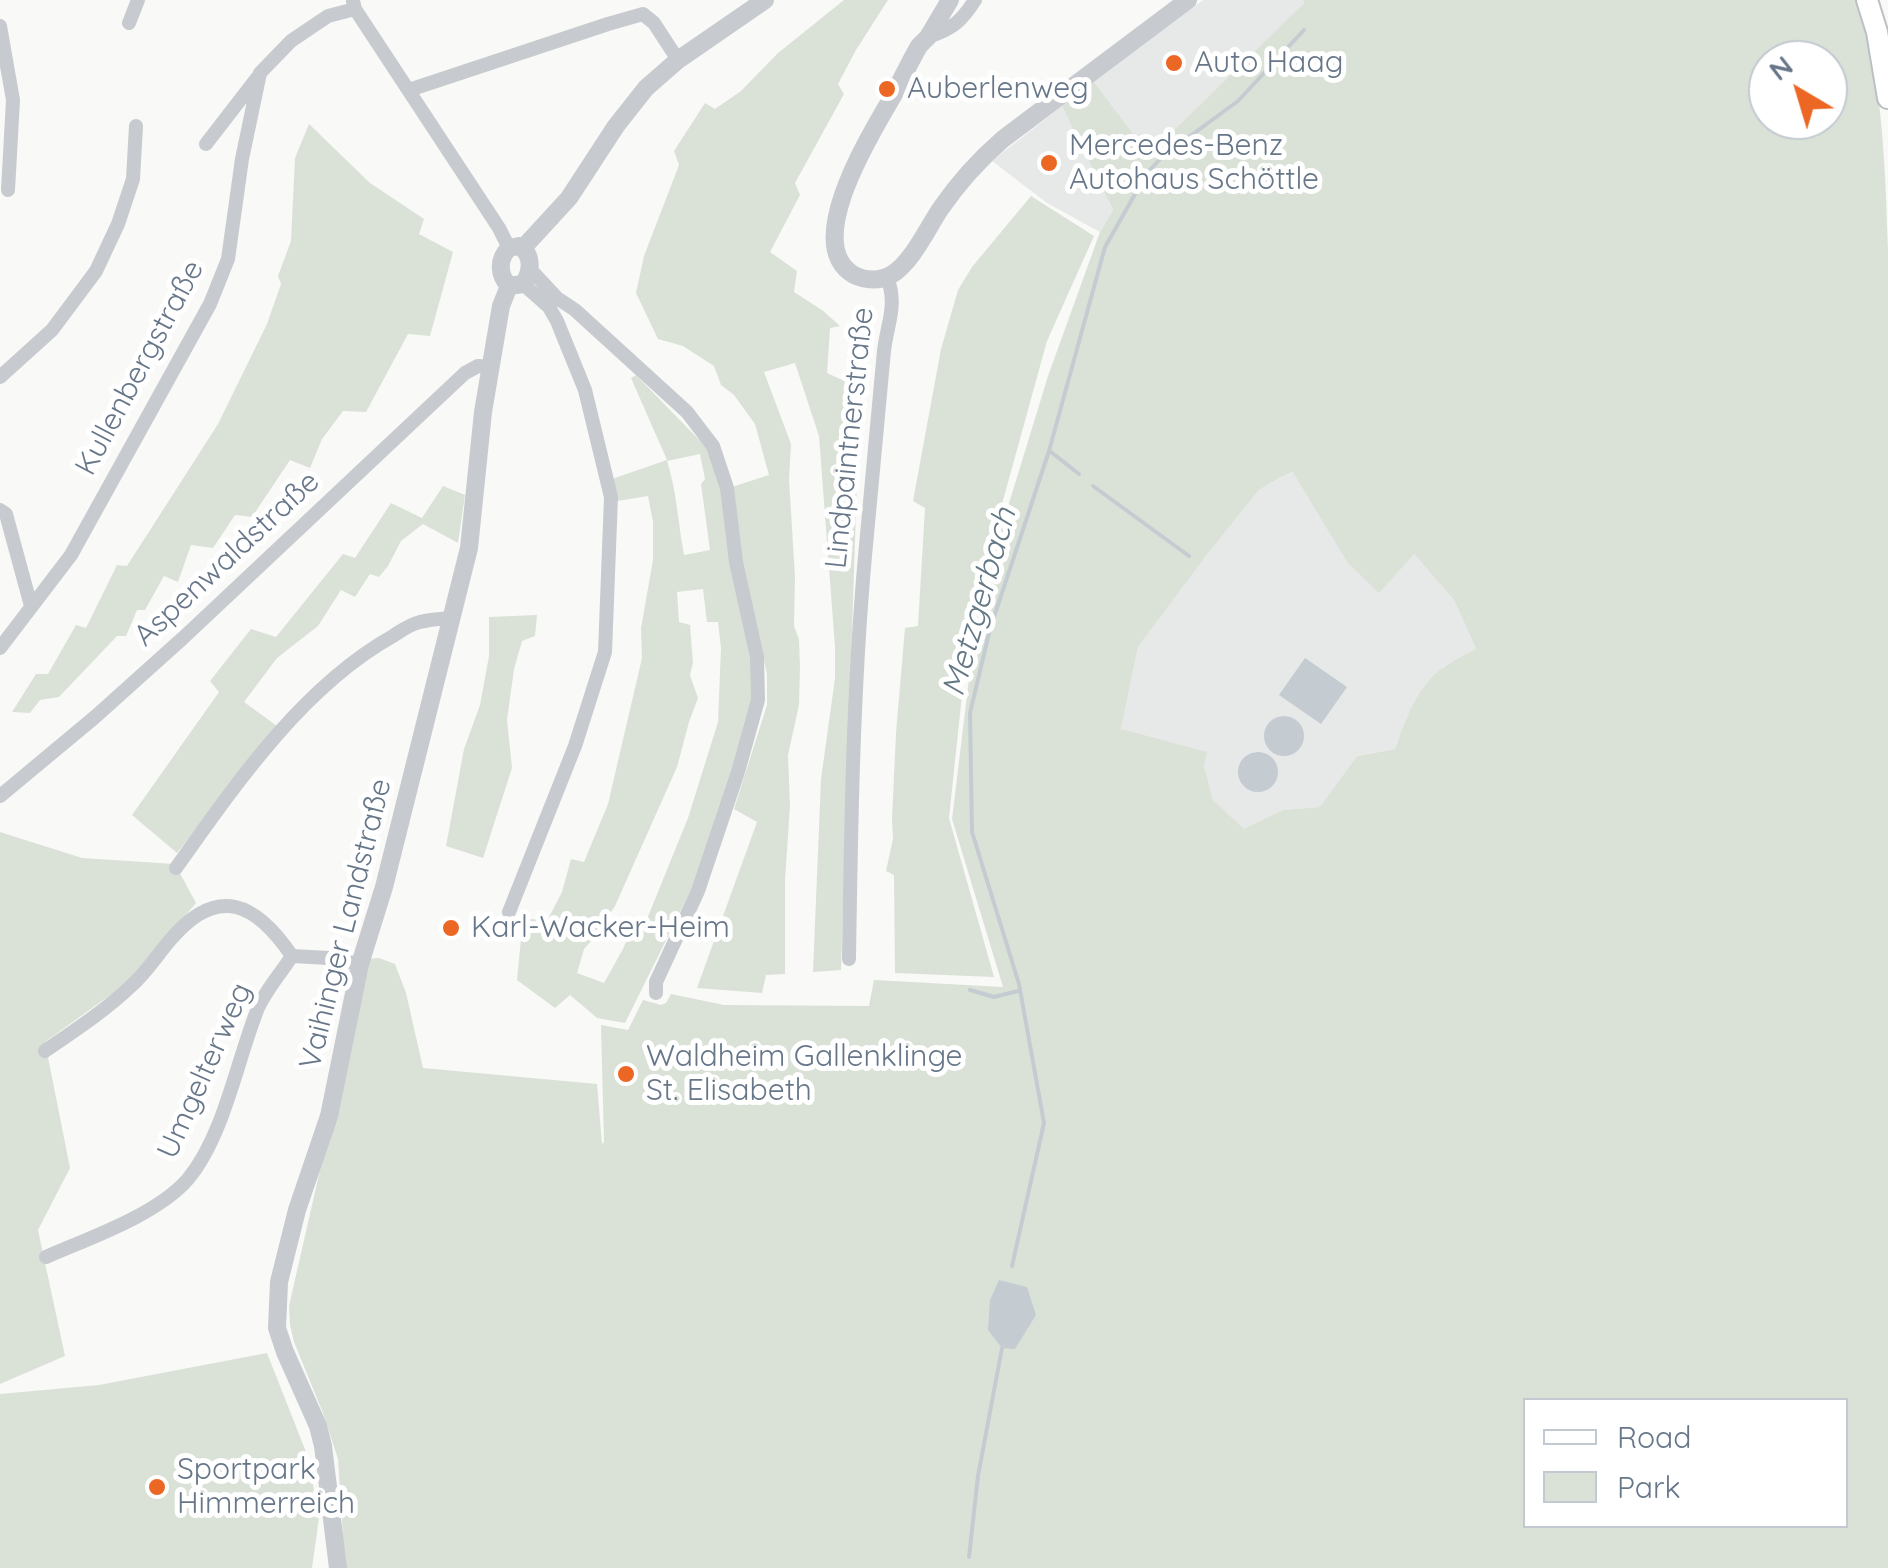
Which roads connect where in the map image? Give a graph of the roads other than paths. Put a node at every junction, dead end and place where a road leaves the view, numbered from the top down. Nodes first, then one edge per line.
1 (138, 0) edge
2 (764, 0) edge
3 (950, 0) edge
4 (975, 0) edge
5 (1188, 0) edge
6 (1867, 0) edge
7 (354, 4) edge
8 (130, 23) dead end
9 (0, 26) edge
10 (1883, 31) edge
11 (928, 38) junction
12 (678, 60) junction
13 (260, 74) junction
14 (409, 90) junction
15 (7, 97) edge
16 (1888, 98) edge
17 (136, 126) dead end
18 (206, 144) dead end
19 (8, 190) dead end
20 (516, 248) junction
21 (887, 277) junction
22 (521, 280) junction
23 (553, 302) junction
24 (491, 367) junction
25 (0, 378) edge
26 (0, 510) edge
27 (31, 606) junction
28 (451, 618) junction
29 (0, 648) edge
30 (0, 796) edge
31 (176, 868) dead end
32 (509, 912) dead end
33 (292, 956) junction
34 (848, 959) dead end
35 (360, 964) junction
36 (656, 993) dead end
37 (45, 1050) dead end
38 (46, 1256) dead end
39 (338, 1568) edge

1 - 8 street
2 - 12 street
3 - 11 street
4 - 11 street
5 - 21 street, Lindpaintnerstraße
6 - 10 main road
7 - 13 street
7 - 14 street
9 - 15 street
10 - 16 main road
11 - 21 street
12 - 14 street
12 - 20 street
13 - 18 street
13 - 27 street, Kullenbergstraße
14 - 20 street
15 - 19 street
17 - 25 street
20 - 22 street
20 - 22 street, Vaihinger Landstraße
21 - 34 street, Lindpaintnerstraße
22 - 23 street
22 - 24 street, Vaihinger Landstraße
23 - 32 street
23 - 36 street
24 - 28 street, Vaihinger Landstraße
24 - 30 street, Aspenwaldstraße
26 - 27 street
27 - 29 street, Kullenbergstraße
28 - 31 street
28 - 35 street, Vaihinger Landstraße
33 - 35 street
33 - 37 street
33 - 38 street, Umgelterweg
35 - 39 street, Vaihinger Landstraße

